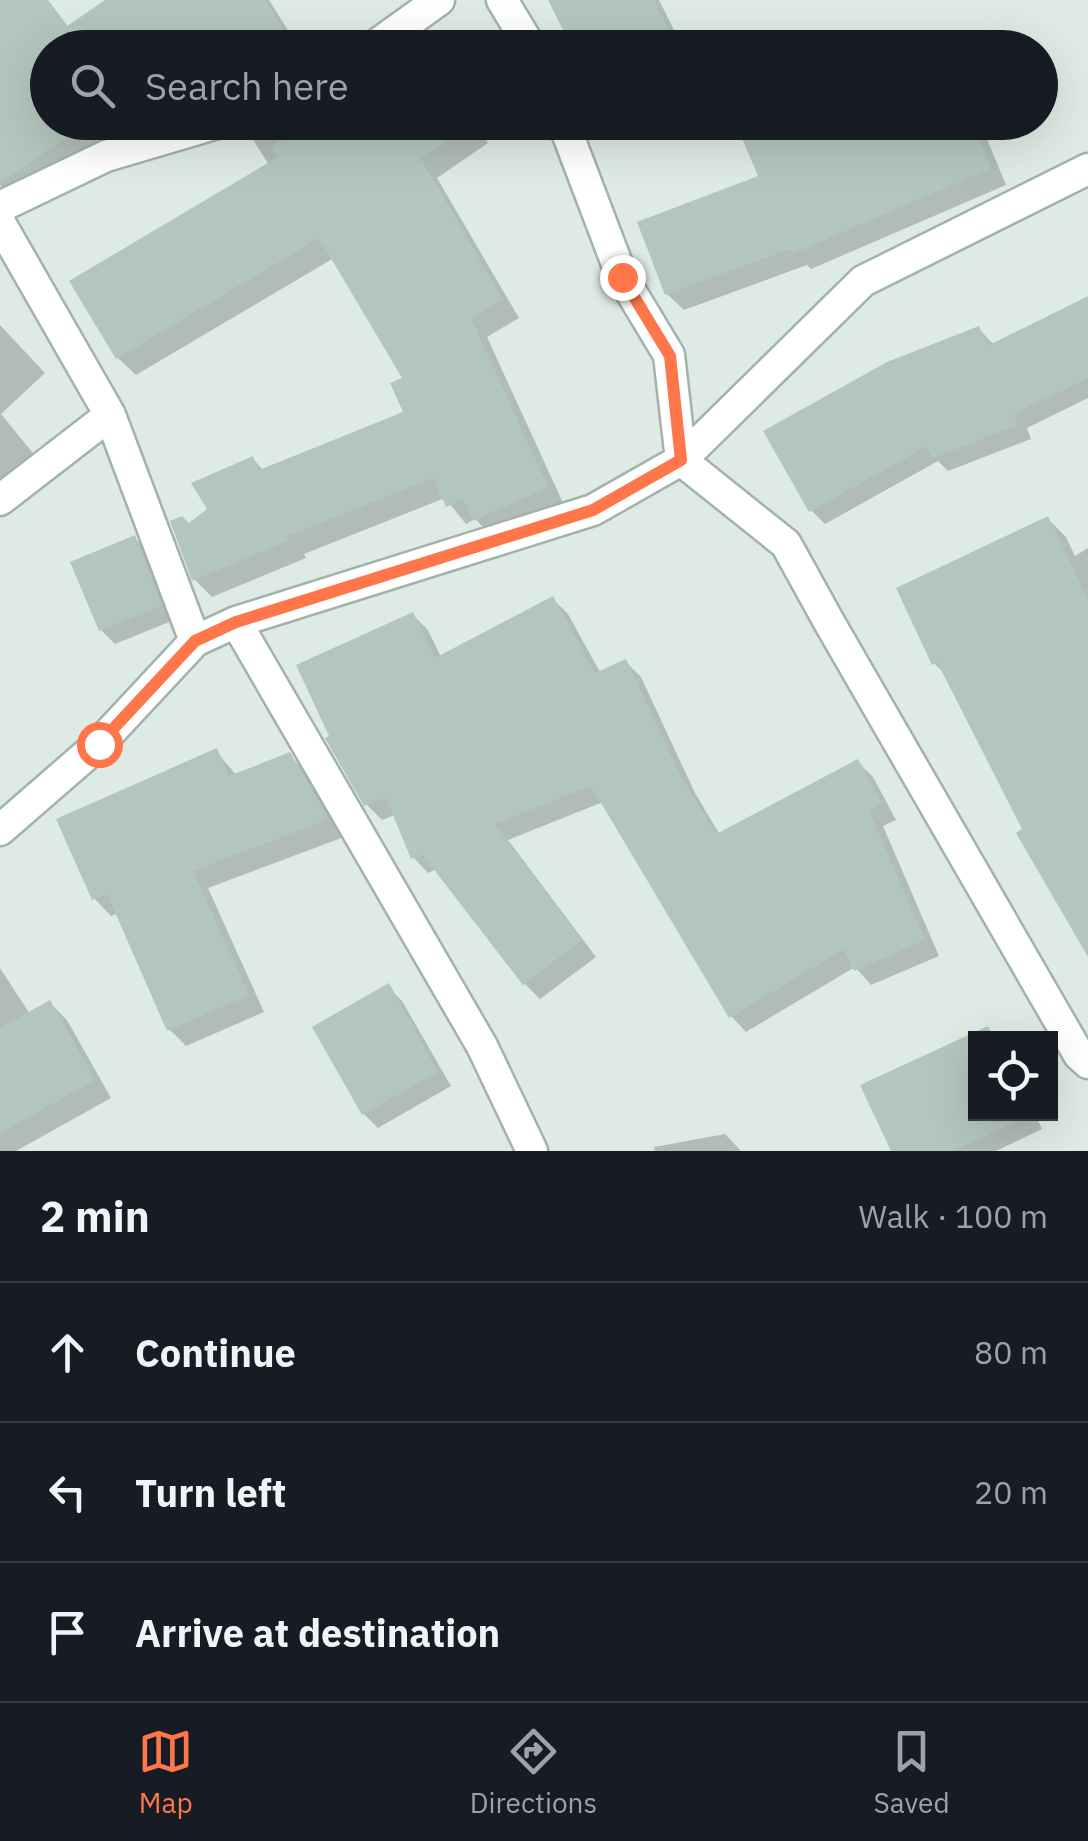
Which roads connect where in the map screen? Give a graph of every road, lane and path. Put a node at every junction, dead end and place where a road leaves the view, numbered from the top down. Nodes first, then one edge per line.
1 (439, 0) edge
2 (502, 0) edge
3 (397, 30) edge
4 (520, 30) edge
5 (160, 140) edge
6 (570, 140) edge
7 (1088, 169) edge
8 (0, 207) edge
9 (0, 224) edge
10 (110, 415) junction
11 (681, 460) junction
12 (0, 500) edge
13 (236, 622) junction
14 (195, 641) junction
15 (0, 830) edge
16 (1088, 1063) edge
17 (532, 1151) edge

1 - 3 street
2 - 4 street
5 - 8 street
6 - 11 street
7 - 11 street
9 - 10 street
10 - 12 street
10 - 14 street
11 - 13 street
11 - 16 street
13 - 14 street
13 - 17 street
14 - 15 street

